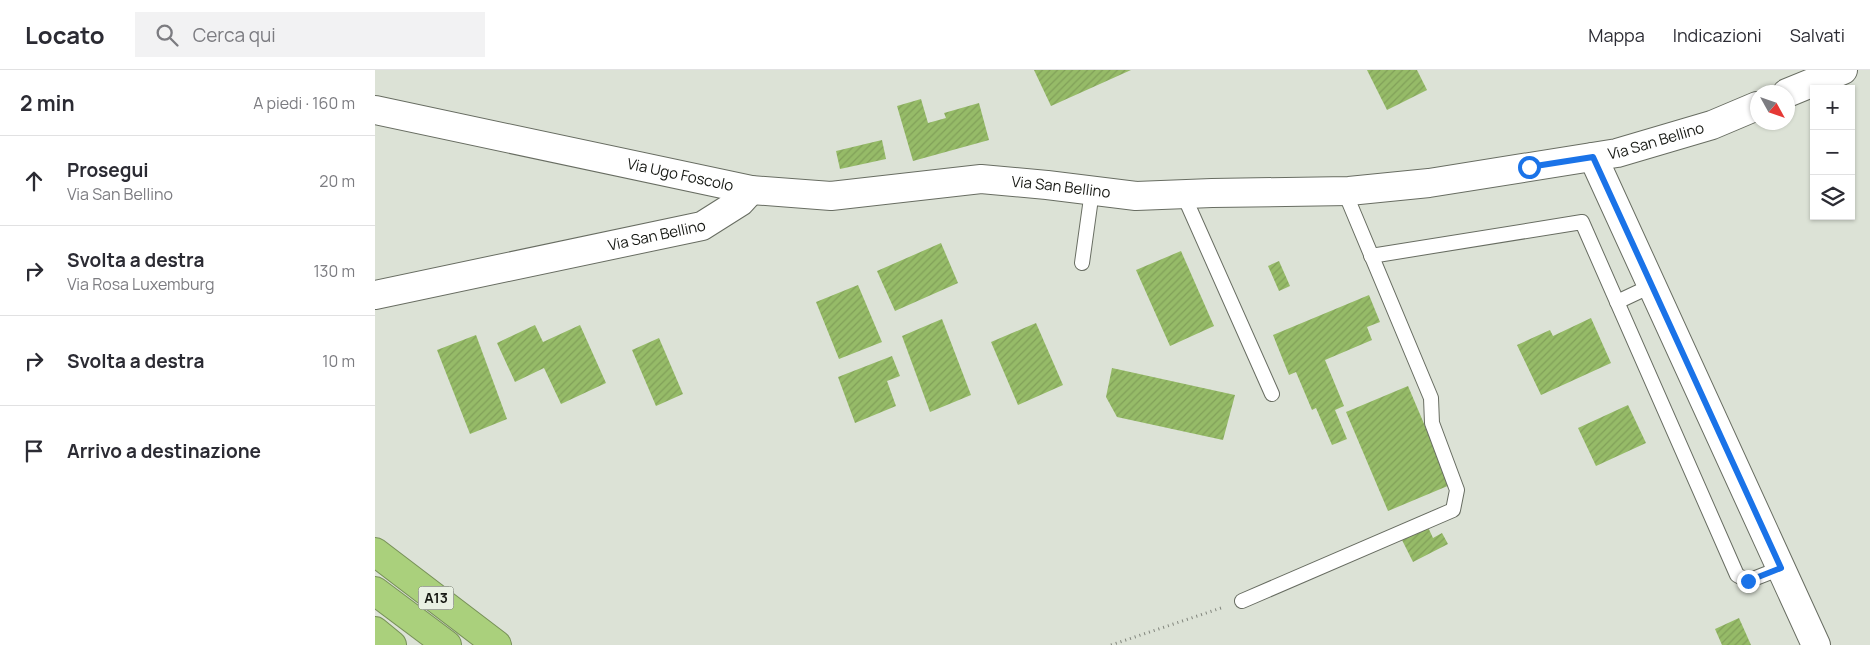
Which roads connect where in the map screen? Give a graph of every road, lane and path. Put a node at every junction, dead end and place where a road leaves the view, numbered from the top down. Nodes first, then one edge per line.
1 (1843, 70) edge
2 (1795, 90) edge
3 (1750, 109) edge
4 (375, 110) edge
5 (1593, 157) junction
6 (751, 190) junction
7 (1092, 191) junction
8 (1349, 191) junction
9 (1188, 194) junction
10 (1371, 256) junction
11 (1082, 263) dead end
12 (1651, 286) junction
13 (375, 295) edge
14 (1617, 302) junction
15 (1272, 394) dead end
16 (375, 552) edge
17 (1781, 568) junction
18 (375, 591) edge
19 (1242, 601) joint
20 (375, 631) edge
21 (392, 645) edge
22 (447, 645) edge
23 (497, 645) edge
24 (1111, 645) edge
25 (1816, 645) edge

1 - 2 street
3 - 5 street, Via San Bellino
4 - 6 street, Via Ugo Foscolo
5 - 8 street, Via San Bellino
5 - 12 street
6 - 7 street, Via San Bellino
6 - 13 street, Via San Bellino
7 - 9 street, Via San Bellino
7 - 11 lane
8 - 9 street, Via San Bellino
8 - 10 lane
9 - 15 lane
10 - 14 lane
10 - 19 lane
12 - 14 lane
12 - 17 street
14 - 17 lane
16 - 23 highway, A13
17 - 25 street
18 - 22 highway, A13
19 - 24 path
20 - 21 highway

